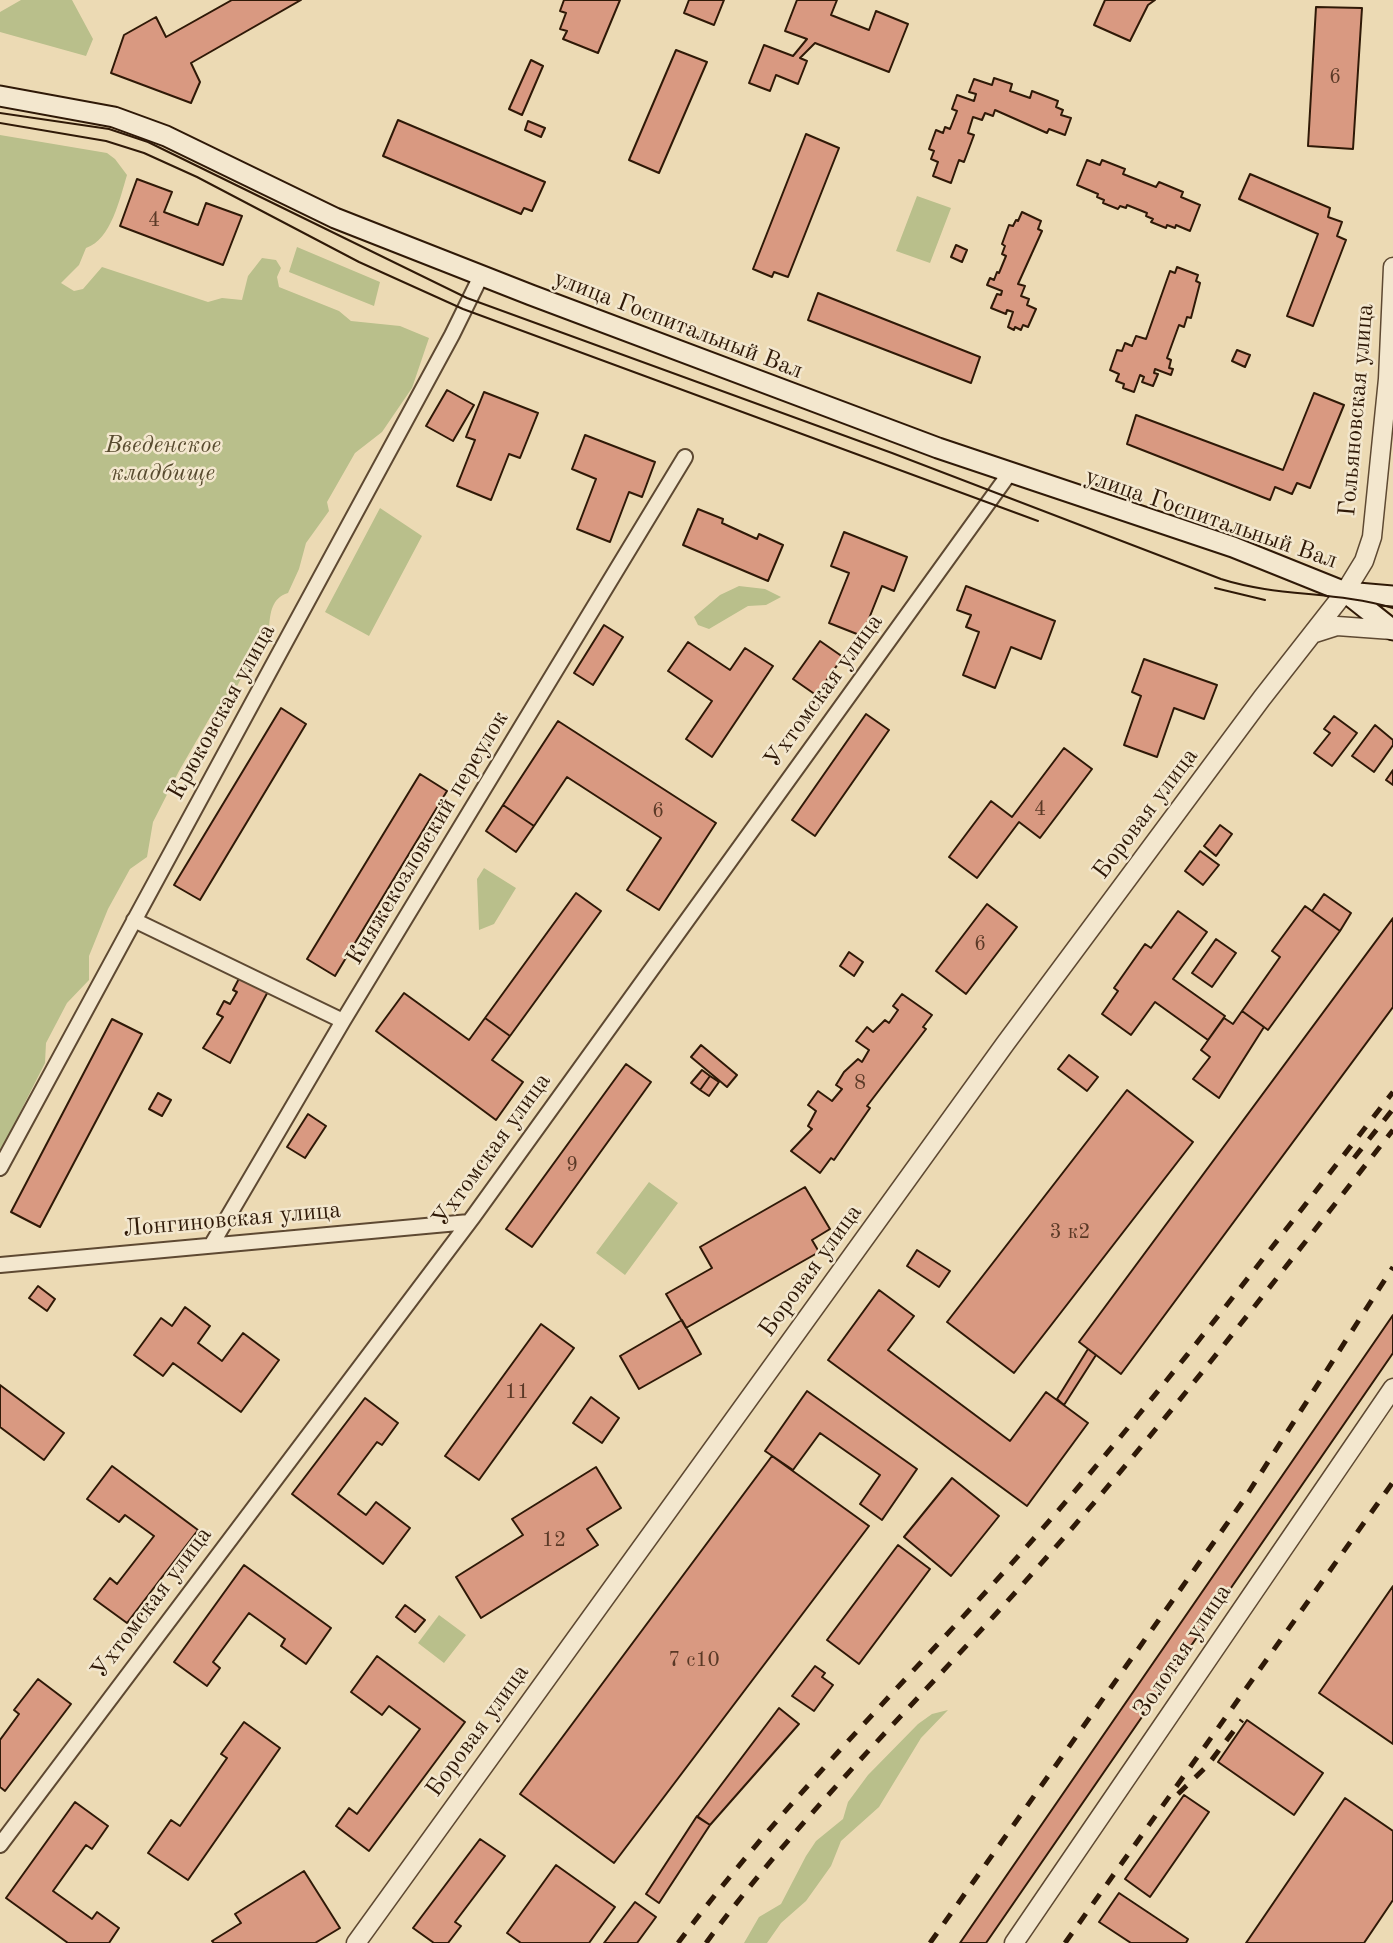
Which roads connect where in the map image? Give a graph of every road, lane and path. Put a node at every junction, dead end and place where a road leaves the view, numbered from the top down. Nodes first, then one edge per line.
1 (0, 96) edge
2 (1393, 267) edge
3 (481, 276) junction
4 (685, 457) dead end
5 (1009, 474) junction
6 (1345, 592) junction
7 (1393, 596) edge
8 (1393, 630) edge
9 (1312, 634) junction
10 (134, 920) junction
11 (343, 1021) junction
12 (0, 1168) edge
13 (469, 1222) junction
14 (212, 1244) junction
15 (0, 1265) edge
16 (1393, 1388) edge
17 (0, 1845) edge
18 (356, 1943) edge
19 (1014, 1943) edge

1 - 3 main road, улица Госпитальный Вал
2 - 6 street, Гольяновская улица
3 - 5 main road, улица Госпитальный Вал
3 - 10 street, Крюковская улица
4 - 11 street, Княжекозловский переулок
5 - 6 main road, улица Госпитальный Вал
5 - 13 street, Ухтомская улица
6 - 7 main road, улица Госпитальный Вал
6 - 8 main road, улица Госпитальный Вал
6 - 9 street, Боровая улица
8 - 9 street
9 - 18 street, Боровая улица
10 - 11 street
10 - 12 street, Крюковская улица
11 - 14 street, Княжекозловский переулок
13 - 14 street, Лонгиновская улица
13 - 17 street, Ухтомская улица
14 - 15 street, Лонгиновская улица
16 - 19 street, Золотая улица

